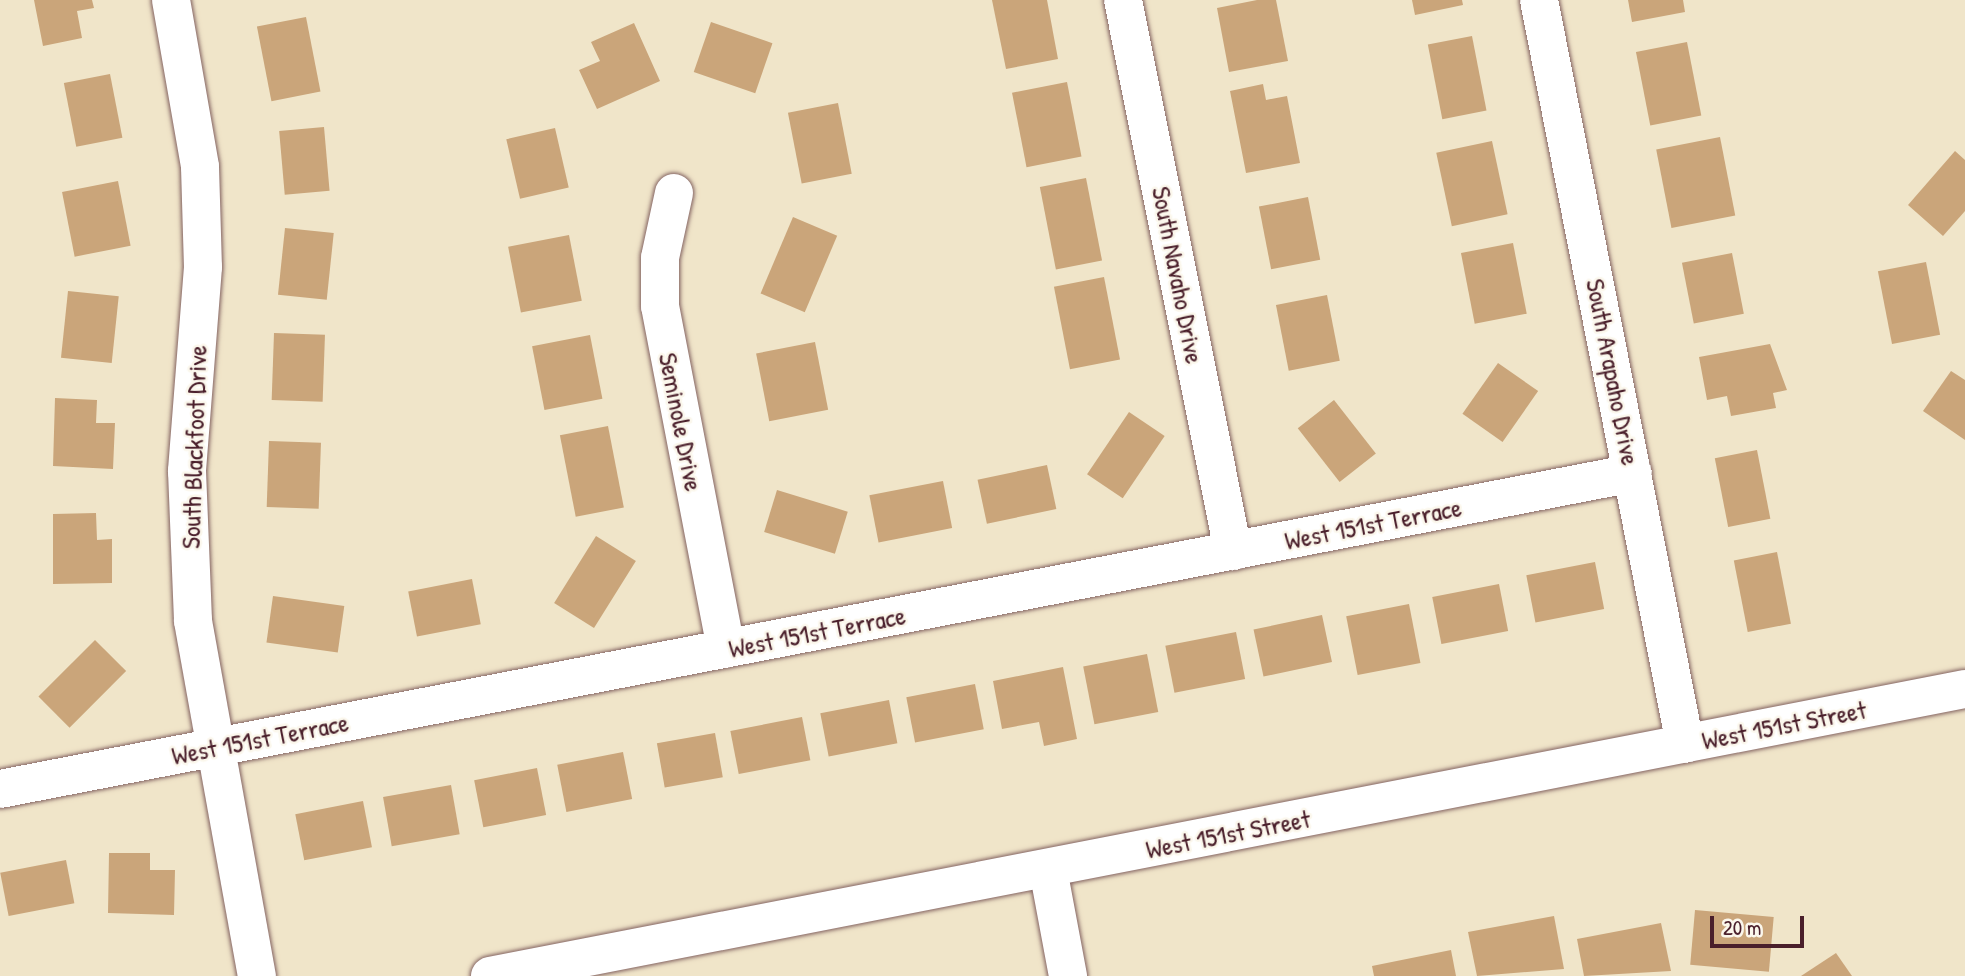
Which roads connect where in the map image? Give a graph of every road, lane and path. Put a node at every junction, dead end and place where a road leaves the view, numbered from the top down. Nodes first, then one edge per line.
1 (170, 0) edge
2 (1124, 0) edge
3 (1539, 0) edge
4 (674, 193) dead end
5 (1633, 473) junction
6 (1233, 551) junction
7 (726, 649) junction
8 (1965, 689) edge
9 (1685, 744) junction
10 (214, 748) junction
11 (0, 789) edge
12 (1048, 869) junction
13 (257, 976) edge
14 (490, 976) edge
15 (1068, 976) edge

1 - 10 street, South Blackfoot Drive
2 - 6 street, South Navaho Drive
3 - 5 street, South Arapaho Drive
4 - 7 street, Seminole Drive
5 - 6 street, West 151st Terrace
5 - 9 street, South Arapaho Drive
6 - 7 street, West 151st Terrace
7 - 10 street, West 151st Terrace
8 - 9 street, West 151st Street
9 - 12 street, West 151st Street
10 - 11 street, West 151st Terrace
10 - 13 street, South Blackfoot Drive
12 - 14 street, West 151st Street
12 - 15 street

